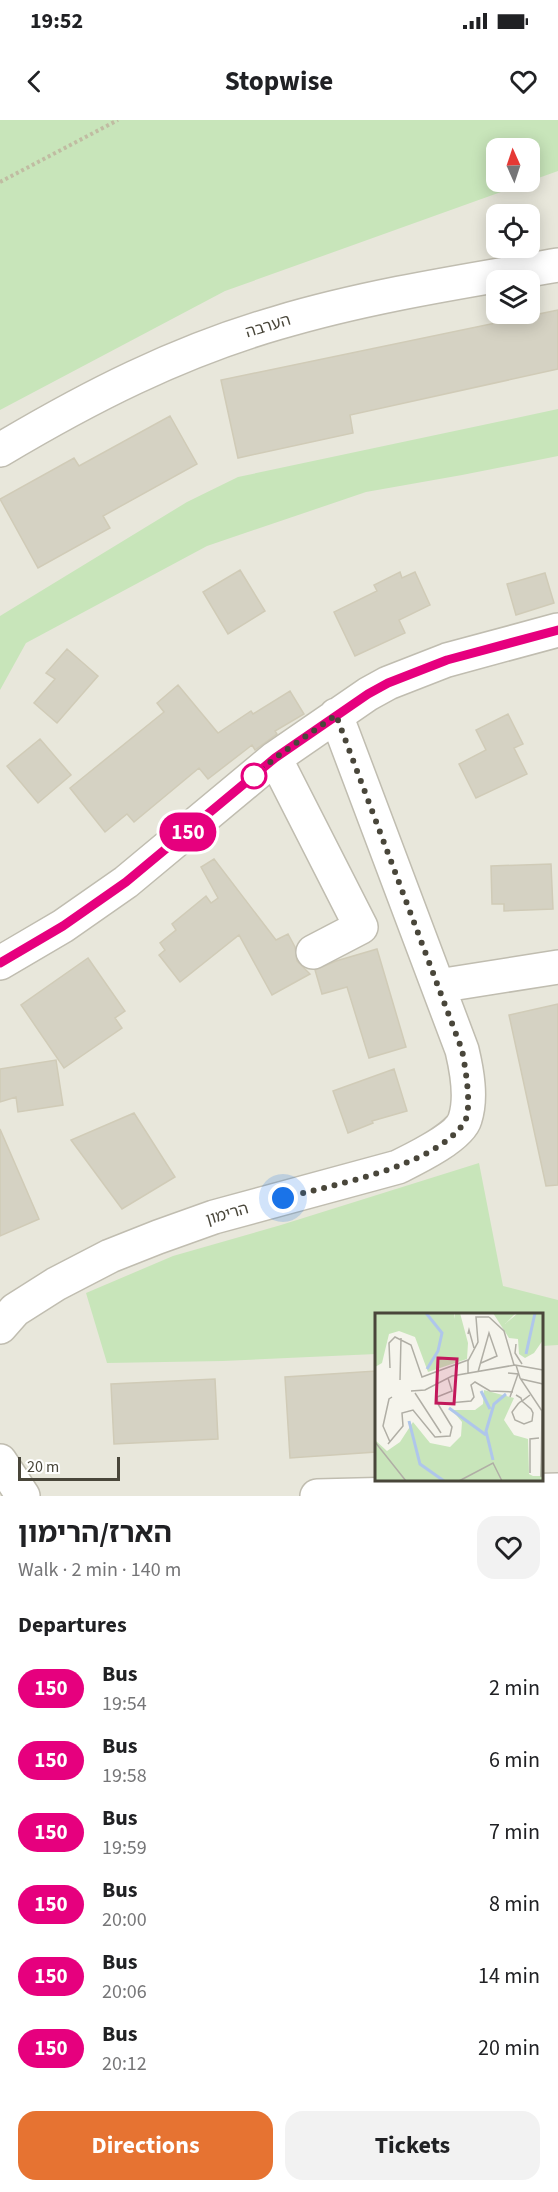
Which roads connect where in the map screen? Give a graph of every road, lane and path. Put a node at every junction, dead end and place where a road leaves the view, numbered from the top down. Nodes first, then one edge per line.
1 (118, 120) edge
2 (0, 182) edge
3 (558, 265) edge
4 (0, 450) edge
5 (558, 630) edge
6 (336, 715) junction
7 (275, 758) junction
8 (313, 952) dead end
9 (0, 963) edge
10 (558, 967) edge
11 (438, 986) junction
12 (0, 1328) edge
13 (0, 1461) edge
14 (558, 1490) edge
15 (23, 1496) edge
16 (317, 1496) edge

1 - 2 path
3 - 4 street, הערבה
5 - 6 street
6 - 7 street
6 - 11 street, הרימון
7 - 8 street
7 - 9 street
10 - 11 street
11 - 12 street, הרימון
13 - 15 street
14 - 16 street

